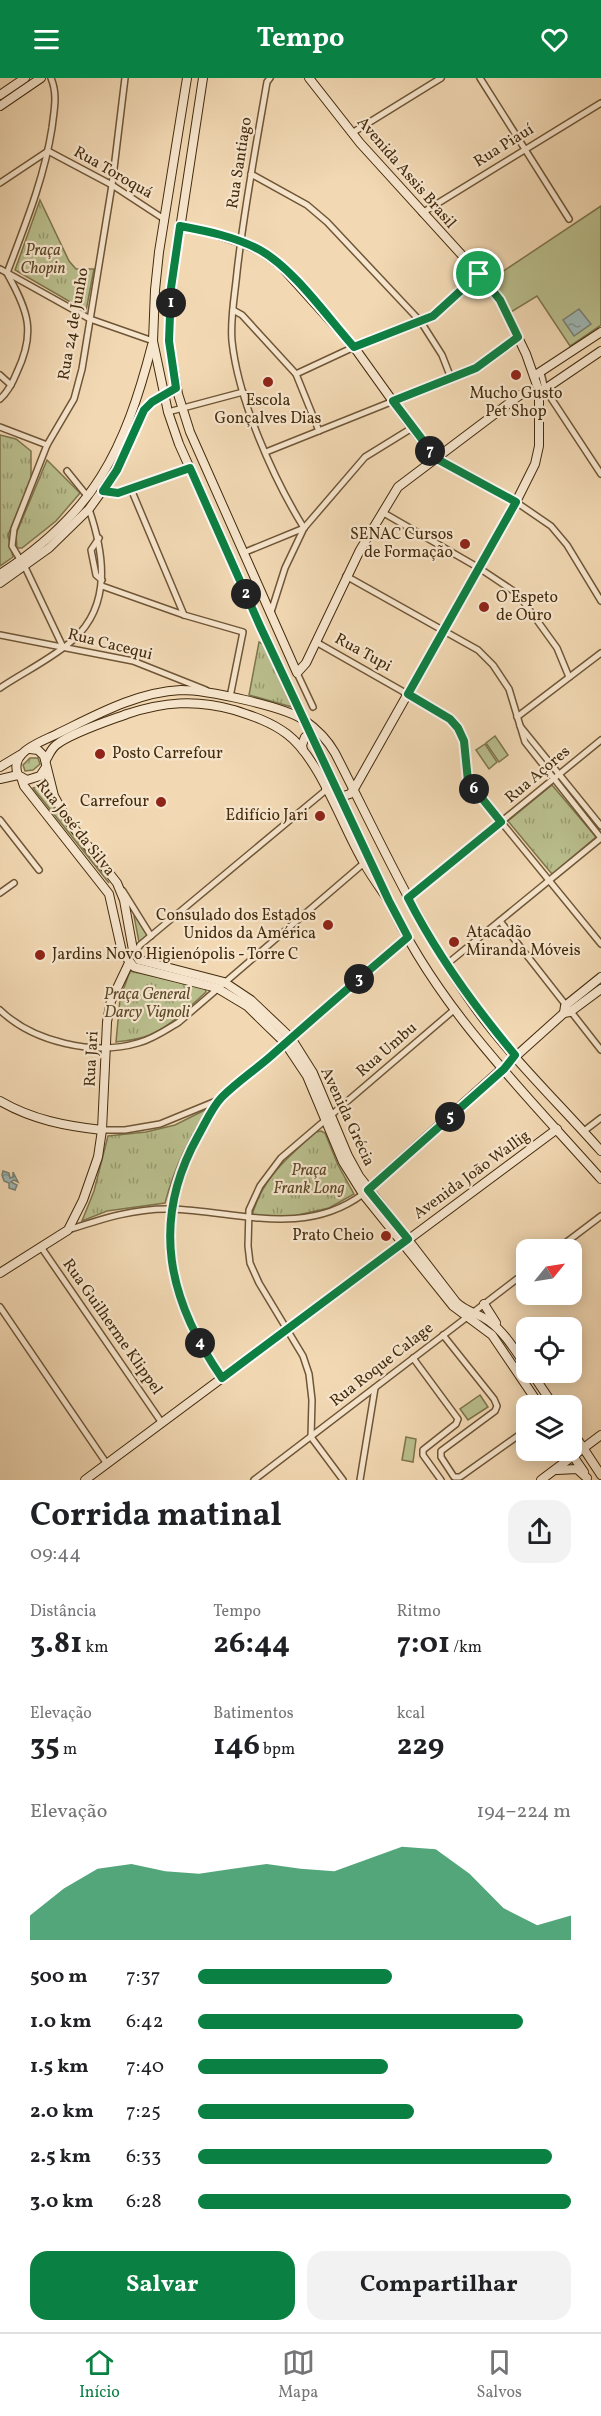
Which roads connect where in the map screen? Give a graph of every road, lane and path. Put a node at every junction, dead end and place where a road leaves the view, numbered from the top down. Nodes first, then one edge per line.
1 (25, 78) edge
2 (51, 78) edge
3 (125, 78) edge
4 (187, 78) edge
5 (203, 78) edge
6 (309, 78) edge
7 (441, 78) edge
8 (480, 78) edge
9 (36, 79) edge
10 (267, 80) edge
11 (0, 95) edge
12 (601, 103) edge
13 (0, 106) edge
14 (352, 133) junction
15 (524, 150) junction
16 (48, 152) junction
17 (251, 174) junction
18 (0, 183) edge
19 (112, 185) junction
20 (422, 213) junction
21 (164, 219) junction
22 (569, 219) dead end
23 (180, 226) junction
24 (240, 242) junction
25 (0, 269) edge
26 (7, 273) junction
27 (479, 274) junction
28 (233, 310) junction
29 (90, 319) junction
30 (421, 322) junction
31 (601, 332) edge
32 (518, 337) junction
33 (153, 341) junction
34 (354, 347) junction
35 (601, 351) edge
36 (296, 374) junction
37 (0, 375) edge
38 (538, 375) junction
39 (451, 378) junction
40 (11, 385) junction
41 (176, 388) junction
42 (542, 390) junction
43 (243, 392) junction
44 (164, 395) junction
45 (0, 399) edge
46 (393, 401) junction
47 (181, 409) junction
48 (168, 412) junction
49 (0, 427) edge
50 (412, 428) junction
51 (319, 430) junction
52 (47, 445) junction
53 (266, 452) junction
54 (437, 459) junction
55 (190, 468) junction
56 (68, 471) dead end
57 (601, 474) edge
58 (99, 488) junction
59 (131, 489) junction
60 (88, 497) junction
61 (516, 502) junction
62 (89, 509) junction
63 (382, 512) junction
64 (304, 528) junction
65 (243, 553) junction
66 (35, 554) junction
67 (23, 564) junction
68 (479, 568) junction
69 (0, 574) edge
70 (346, 576) junction
71 (0, 583) edge
72 (102, 583) junction
73 (601, 602) edge
74 (270, 614) junction
75 (184, 615) junction
76 (444, 631) junction
77 (0, 635) edge
78 (316, 642) junction
79 (63, 647) junction
80 (601, 653) edge
81 (297, 673) junction
82 (568, 677) junction
83 (0, 688) edge
84 (210, 692) junction
85 (408, 694) junction
86 (230, 697) junction
87 (314, 707) dead end
88 (517, 717) junction
89 (323, 735) junction
90 (601, 740) edge
91 (30, 748) junction
92 (304, 752) junction
93 (22, 754) junction
94 (46, 764) junction
95 (0, 767) edge
96 (19, 776) junction
97 (556, 777) junction
98 (0, 779) edge
99 (354, 789) junction
100 (326, 790) junction
101 (0, 820) edge
102 (501, 822) junction
103 (601, 826) edge
104 (601, 838) edge
105 (367, 860) junction
106 (39, 870) dead end
107 (549, 880) junction
108 (14, 883) dead end
109 (117, 883) junction
110 (0, 893) edge
111 (408, 898) junction
112 (500, 921) junction
113 (151, 936) junction
114 (408, 937) junction
115 (601, 944) edge
116 (122, 952) junction
117 (135, 953) junction
118 (129, 963) junction
119 (447, 964) junction
120 (601, 977) edge
121 (224, 982) junction
122 (118, 983) junction
123 (217, 988) junction
124 (601, 989) edge
125 (455, 1009) junction
126 (0, 1010) edge
127 (566, 1011) junction
128 (288, 1041) junction
129 (105, 1048) junction
130 (601, 1050) edge
131 (515, 1055) junction
132 (504, 1069) junction
133 (220, 1099) junction
134 (0, 1101) edge
135 (329, 1118) junction
136 (601, 1118) edge
137 (557, 1129) junction
138 (102, 1130) junction
139 (584, 1131) junction
140 (601, 1151) edge
141 (601, 1179) edge
142 (365, 1192) junction
143 (171, 1209) junction
144 (601, 1216) edge
145 (248, 1218) junction
146 (68, 1230) junction
147 (571, 1239) edge
148 (405, 1241) junction
149 (41, 1247) junction
150 (0, 1273) edge
151 (516, 1280) edge
152 (484, 1304) junction
153 (0, 1307) edge
154 (468, 1315) junction
155 (288, 1329) junction
156 (502, 1332) junction
157 (443, 1335) junction
158 (516, 1352) edge
159 (415, 1361) junction
160 (222, 1378) junction
161 (375, 1388) junction
162 (533, 1395) edge
163 (162, 1422) junction
164 (601, 1435) edge
165 (312, 1437) junction
166 (516, 1437) edge
167 (582, 1445) edge
168 (584, 1448) junction
169 (563, 1461) edge
170 (576, 1461) edge
171 (107, 1464) junction
172 (552, 1471) junction
173 (601, 1475) edge
174 (588, 1479) edge
175 (86, 1480) edge
176 (254, 1480) edge
177 (344, 1480) edge
178 (360, 1480) edge
179 (441, 1480) edge
180 (541, 1480) edge

1 - 11 main road
2 - 16 street
3 - 19 street, Rua 24 de Junho
4 - 21 main road
5 - 23 main road
6 - 14 main road, Avenida Assis Brasil
7 - 14 street
8 - 15 street
9 - 13 main road
10 - 17 street, Rua Santiago
12 - 15 street, Rua Piauí
14 - 20 main road, Avenida Assis Brasil
15 - 20 street, Rua Piauí
15 - 22 street
16 - 18 street
16 - 19 street, Rua Toroquá
16 - 26 street
17 - 24 street, Rua Santiago
17 - 30 street
19 - 21 street, Rua Toroquá
19 - 29 street, Rua 24 de Junho
20 - 27 main road, Avenida Assis Brasil
21 - 33 main road
23 - 24 main road
23 - 41 main road
24 - 28 street, Rua Santiago
24 - 34 main road
25 - 26 street
26 - 29 street
26 - 40 street
27 - 30 street
27 - 32 main road, Avenida Assis Brasil
28 - 36 street
28 - 43 street, Rua Santiago
29 - 33 street
29 - 52 street, Rua 24 de Junho
30 - 34 street
30 - 39 street
31 - 38 main road
32 - 38 main road, Avenida Assis Brasil
32 - 39 street
33 - 44 main road
33 - 58 main road
34 - 36 street
34 - 46 main road
35 - 42 main road
36 - 51 street
37 - 40 street
38 - 42 main road, Avenida Assis Brasil
39 - 46 street
40 - 45 street
41 - 44 main road
41 - 47 main road
42 - 54 main road
42 - 57 street
42 - 61 main road, Avenida Assis Brasil
43 - 47 street
43 - 53 street, Rua Santiago
44 - 48 main road
44 - 58 main road
46 - 50 main road
46 - 51 street
47 - 48 street
47 - 65 main road
48 - 55 main road
49 - 52 street
50 - 54 main road
50 - 64 street
51 - 53 street
52 - 67 street, Rua 24 de Junho
53 - 64 street, Rua Santiago
54 - 61 street
54 - 63 main road
55 - 59 street
55 - 105 main road, bridge
56 - 60 street
58 - 59 street
58 - 60 main road
58 - 62 main road
59 - 75 street
60 - 66 main road
61 - 68 main road, Avenida Assis Brasil
61 - 73 street
62 - 66 main road
62 - 72 street
63 - 68 street
63 - 70 main road
64 - 65 street
64 - 74 street
65 - 74 main road
66 - 67 main road
67 - 69 main road
67 - 71 main road
67 - 79 street, Rua 24 de Junho
68 - 76 main road, Avenida Assis Brasil
68 - 82 street
70 - 76 street
70 - 78 main road
72 - 75 street
72 - 79 street
74 - 81 main road
75 - 86 street
76 - 85 main road, Avenida Assis Brasil
76 - 88 street
77 - 79 street, Rua Cacequi
78 - 81 main road
78 - 85 street, Rua Tupi
79 - 83 street
79 - 84 street, Rua Cacequi
80 - 82 street
81 - 87 street
82 - 88 street
84 - 86 main road
84 - 91 main road
85 - 99 main road, Avenida Assis Brasil
85 - 102 street, Rua Tupi
86 - 89 main road
88 - 97 street
89 - 92 main road
89 - 99 main road
90 - 97 street, Rua Açores
91 - 93 main road
91 - 94 main road
92 - 94 main road
92 - 100 main road
93 - 95 main road
93 - 96 main road
94 - 96 main road
94 - 109 main road, Rua José da Silva
96 - 98 main road
96 - 116 main road, Rua José da Silva
97 - 102 street, Rua Açores
97 - 103 street
97 - 104 street
99 - 100 main road
99 - 111 main road
100 - 105 main road
100 - 113 street, Rua Jari
101 - 106 street
102 - 107 street, Rua Tupi
102 - 111 street, Rua Açores
104 - 107 street
105 - 114 main road
105 - 121 street
107 - 112 street
107 - 115 street, Rua Tupi
108 - 110 street
109 - 113 street, Rua José da Silva
109 - 117 main road, Rua José da Silva
111 - 119 main road
112 - 119 street
112 - 127 street
113 - 117 street, Rua Jari
114 - 125 main road
114 - 128 street
116 - 118 main road, Rua José da Silva
116 - 122 main road
117 - 118 street, Rua Jari
117 - 121 main road, Avenida Grécia
118 - 122 main road, Rua Jari
118 - 123 main road, Avenida Grécia
119 - 131 main road
120 - 127 main road
121 - 123 street
121 - 128 main road, Avenida Grécia
122 - 129 main road, Rua Jari
123 - 128 main road, Avenida Grécia
123 - 129 street
124 - 127 main road
125 - 132 main road
125 - 135 street, Rua Umbu
126 - 129 street
127 - 130 street
127 - 131 main road
128 - 133 street
128 - 135 main road, Avenida Grécia
129 - 138 main road, Rua Jari
131 - 132 main road
131 - 139 main road
132 - 137 main road
132 - 142 main road
133 - 138 street
133 - 143 street
134 - 138 main road
135 - 142 main road, Avenida Grécia
135 - 145 street, Rua Umbu
136 - 139 street
137 - 141 main road
137 - 148 main road, Avenida João Wallig
138 - 146 main road, Rua Jari
139 - 140 main road
142 - 145 street
142 - 148 main road, Avenida Grécia
143 - 145 street
143 - 146 street
143 - 160 street
144 - 147 street
145 - 155 street, Rua Umbu
146 - 149 main road
148 - 154 main road, Avenida Grécia
148 - 155 main road, Avenida João Wallig
149 - 150 main road
149 - 163 street, Rua Guilherme Klippel
151 - 152 street, Rua Roque Calage
152 - 154 street, Rua Roque Calage
152 - 156 main road
153 - 171 street
154 - 156 main road, Avenida Grécia
154 - 157 street, Rua Roque Calage
154 - 162 main road, Avenida Grécia
155 - 160 main road, Avenida João Wallig
155 - 165 street, Rua Umbu
156 - 158 main road, Avenida Grécia
157 - 159 street, Rua Roque Calage
157 - 166 street
159 - 161 street, Rua Roque Calage
159 - 179 street
160 - 163 main road, Avenida João Wallig
161 - 165 street, Rua Roque Calage
161 - 178 street
163 - 171 main road, Avenida João Wallig
164 - 168 main road
165 - 176 street, Rua Roque Calage
165 - 177 street
167 - 168 main road
168 - 173 main road
169 - 172 main road
170 - 174 main road
171 - 175 main road, Avenida João Wallig
172 - 174 main road
172 - 180 main road

